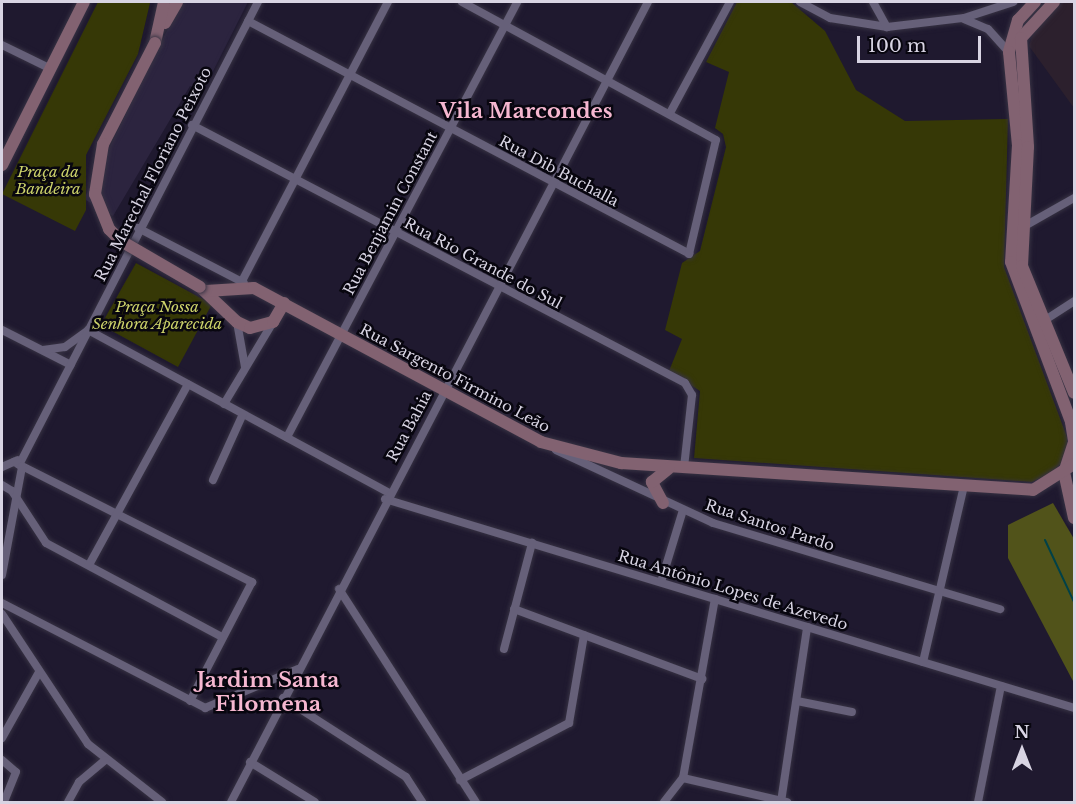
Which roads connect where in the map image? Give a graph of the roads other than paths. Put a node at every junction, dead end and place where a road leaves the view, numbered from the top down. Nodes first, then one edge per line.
1 (84, 2) edge
2 (164, 2) edge
3 (177, 2) edge
4 (258, 2) edge
5 (388, 2) edge
6 (462, 2) edge
7 (517, 2) edge
8 (648, 2) edge
9 (729, 2) edge
10 (800, 2) edge
11 (873, 2) edge
12 (1013, 2) edge
13 (1035, 2) edge
14 (1054, 2) edge
15 (964, 18) junction
16 (248, 21) junction
17 (504, 24) junction
18 (1022, 24) junction
19 (887, 27) junction
20 (156, 40) junction
21 (2, 45) edge
22 (1013, 56) junction
23 (51, 69) junction
24 (350, 74) junction
25 (608, 80) junction
26 (670, 113) junction
27 (192, 125) junction
28 (450, 128) junction
29 (2, 165) edge
30 (295, 179) junction
31 (554, 184) junction
32 (1074, 198) edge
33 (1023, 227) junction
34 (138, 228) junction
35 (394, 232) junction
36 (242, 281) junction
37 (496, 286) junction
38 (254, 288) junction
39 (203, 289) junction
40 (1074, 301) edge
41 (284, 303) junction
42 (237, 322) junction
43 (273, 322) junction
44 (1039, 325) junction
45 (2, 330) edge
46 (88, 330) junction
47 (341, 334) junction
48 (40, 349) junction
49 (71, 365) junction
50 (245, 368) junction
51 (188, 384) junction
52 (1070, 388) edge
53 (444, 390) junction
54 (224, 404) junction
55 (243, 414) junction
56 (287, 437) junction
57 (541, 442) junction
58 (18, 465) junction
59 (2, 467) edge
60 (678, 468) junction
61 (1069, 468) edge
62 (2, 472) edge
63 (213, 480) dead end
64 (2, 485) edge
65 (964, 486) junction
66 (386, 495) junction
67 (17, 499) junction
68 (663, 504) junction
69 (683, 510) junction
70 (118, 512) junction
71 (1074, 518) edge
72 (532, 543) junction
73 (89, 565) junction
74 (2, 575) edge
75 (661, 582) junction
76 (339, 589) junction
77 (943, 592) junction
78 (715, 599) junction
79 (2, 603) edge
80 (514, 609) junction
81 (1000, 609) dead end
82 (2, 614) edge
83 (807, 627) junction
84 (584, 635) junction
85 (222, 637) junction
86 (504, 649) dead end
87 (922, 662) junction
88 (298, 669) junction
89 (39, 672) junction
90 (702, 679) junction
91 (1000, 686) junction
92 (283, 698) junction
93 (190, 701) junction
94 (797, 701) junction
95 (1074, 708) edge
96 (852, 712) dead end
97 (2, 738) edge
98 (2, 760) edge
99 (105, 760) junction
100 (250, 762) junction
101 (683, 778) junction
102 (460, 780) junction
103 (147, 798) edge
104 (232, 800) edge
105 (4, 802) edge
106 (68, 802) edge
107 (162, 802) edge
108 (224, 802) edge
109 (315, 802) edge
110 (422, 802) edge
111 (476, 802) edge
112 (664, 802) edge
113 (783, 802) edge
114 (978, 802) edge

1 - 23 street
2 - 20 street
3 - 20 street
4 - 16 street, Rua Marechal Floriano Peixoto
5 - 24 street
6 - 17 street
7 - 17 street, Rua Benjamin Constant
8 - 25 street, Rua Bahia
9 - 26 street
10 - 19 street
11 - 19 street
12 - 15 street
13 - 18 street
14 - 18 street
15 - 19 street
15 - 22 street
16 - 24 street, Rua Dib Buchalla
16 - 27 street, Rua Marechal Floriano Peixoto
17 - 25 street
17 - 28 street, Rua Benjamin Constant
18 - 22 street
20 - 39 street, bridge
21 - 23 street
22 - 33 street
22 - 44 street
23 - 29 street
24 - 28 street, Rua Dib Buchalla
24 - 30 street
25 - 26 street
25 - 31 street, Rua Bahia
26 - 31 street, Rua Dib Buchalla
27 - 30 street, Rua Rio Grande do Sul
27 - 34 street, Rua Marechal Floriano Peixoto
28 - 31 street, Rua Dib Buchalla
28 - 35 street, Rua Benjamin Constant
30 - 35 street, Rua Rio Grande do Sul
30 - 36 street
31 - 37 street, Rua Bahia
32 - 33 street
33 - 44 street
34 - 36 street, Rua Sargento Firmino Leão
34 - 46 street, Rua Marechal Floriano Peixoto
35 - 37 street, Rua Rio Grande do Sul
35 - 47 street, Rua Benjamin Constant
36 - 38 street, Rua Sargento Firmino Leão
37 - 53 street, Rua Bahia
37 - 60 street, Rua Rio Grande do Sul
38 - 39 street
38 - 41 street, Rua Sargento Firmino Leão
39 - 42 street
40 - 44 street
41 - 43 street
41 - 47 street, Rua Sargento Firmino Leão
42 - 43 street
42 - 50 street
43 - 50 street
44 - 52 street
45 - 48 street
46 - 48 street
46 - 49 street, Rua Marechal Floriano Peixoto
46 - 51 street, Rua Antônio Lopes de Azevedo
47 - 53 street, Rua Sargento Firmino Leão
47 - 56 street, Rua Benjamin Constant
48 - 49 street
49 - 58 street, Rua Marechal Floriano Peixoto
50 - 54 street
51 - 54 street, Rua Antônio Lopes de Azevedo
51 - 70 street
52 - 61 street
53 - 57 street, Rua Sargento Firmino Leão
53 - 66 street, Rua Bahia
54 - 55 street, Rua Antônio Lopes de Azevedo
55 - 56 street, Rua Antônio Lopes de Azevedo
55 - 63 street
56 - 66 street, Rua Antônio Lopes de Azevedo
57 - 60 street, Rua Sargento Firmino Leão
57 - 68 street, Rua Santos Pardo
58 - 59 street
58 - 62 street
58 - 67 street
58 - 70 street
60 - 65 street, Rua Sargento Firmino Leão
60 - 68 street
61 - 65 street, Rua Sargento Firmino Leão
61 - 71 street
64 - 67 street
65 - 77 street
66 - 72 street, Rua Antônio Lopes de Azevedo
66 - 76 street, Rua Bahia
67 - 73 street
67 - 74 street
68 - 69 street, Rua Santos Pardo
69 - 75 street
69 - 77 street, Rua Santos Pardo
70 - 73 street
70 - 85 street
72 - 75 street, Rua Antônio Lopes de Azevedo
72 - 80 street
73 - 85 street
75 - 78 street, Rua Antônio Lopes de Azevedo
76 - 88 street, Rua Bahia
76 - 102 street
77 - 81 street, Rua Santos Pardo
77 - 87 street
78 - 83 street, Rua Antônio Lopes de Azevedo
78 - 90 street
79 - 93 street
80 - 84 street
80 - 86 street
82 - 89 street
83 - 87 street, Rua Antônio Lopes de Azevedo
83 - 94 street
84 - 90 street
84 - 102 street
85 - 93 street
87 - 91 street, Rua Antônio Lopes de Azevedo
88 - 92 street, Rua Bahia
88 - 93 street
89 - 97 street
89 - 99 street
90 - 101 street
91 - 95 street, Rua Antônio Lopes de Azevedo
91 - 114 street
92 - 100 street, Rua Bahia
92 - 110 street
94 - 96 street
94 - 113 street
98 - 105 street
99 - 103 street
99 - 106 street
100 - 104 street, Rua Bahia
100 - 109 street
101 - 112 street
101 - 113 street
102 - 111 street
103 - 107 street
104 - 108 street

